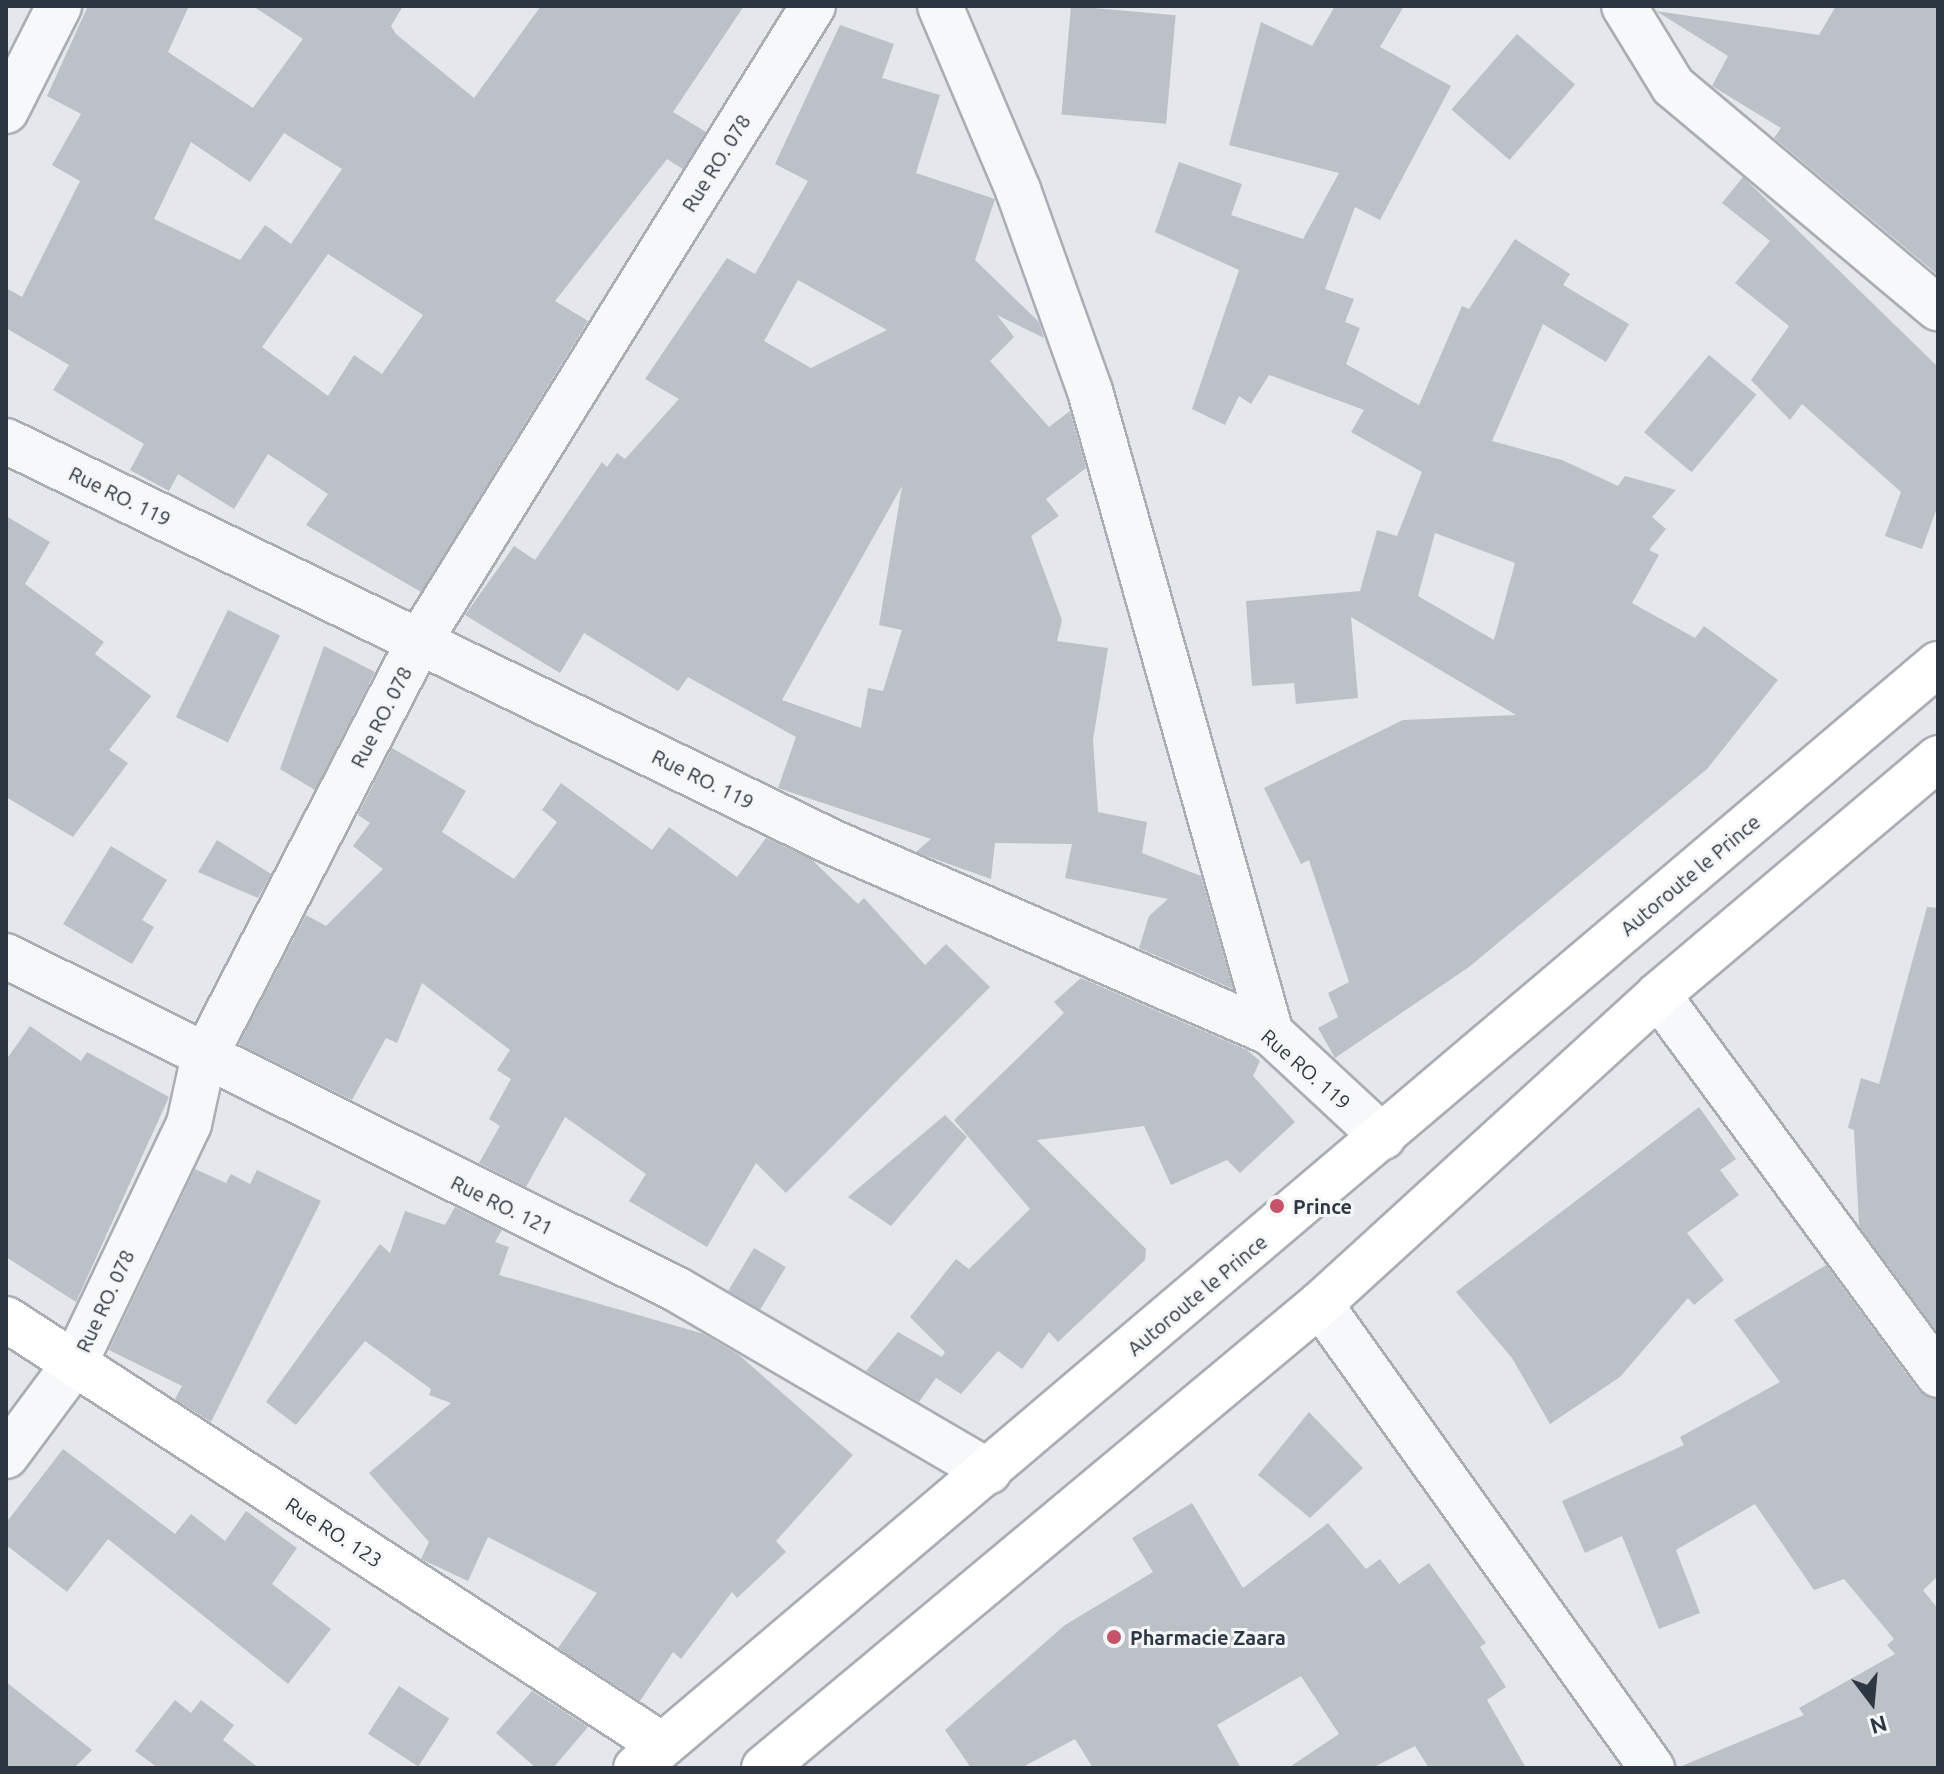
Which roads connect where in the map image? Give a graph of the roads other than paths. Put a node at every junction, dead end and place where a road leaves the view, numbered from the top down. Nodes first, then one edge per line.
1 (59, 6) edge
2 (813, 6) edge
3 (940, 6) edge
4 (1624, 6) edge
5 (6, 111) edge
6 (1938, 308) edge
7 (6, 441) edge
8 (420, 640) junction
9 (1938, 664) edge
10 (1938, 758) edge
11 (6, 956) edge
12 (1658, 995) junction
13 (1271, 1033) junction
14 (203, 1060) junction
15 (1383, 1137) junction
16 (1320, 1304) junction
17 (6, 1319) edge
18 (75, 1363) junction
19 (1938, 1375) edge
20 (6, 1456) edge
21 (989, 1472) junction
22 (649, 1757) edge
23 (764, 1768) edge
24 (1652, 1768) edge

1 - 5 street
2 - 8 street, Rue RO. 078
3 - 13 street
4 - 6 street
7 - 8 street, Rue RO. 119
8 - 13 street, Rue RO. 119
8 - 14 street, Rue RO. 078
9 - 15 main road, Autoroute le Prince
10 - 12 main road
11 - 14 street, Rue RO. 121
12 - 16 main road
12 - 19 street
13 - 15 street, Rue RO. 119
14 - 18 street, Rue RO. 078
14 - 21 street, Rue RO. 121
15 - 21 main road, Autoroute le Prince
16 - 23 main road
16 - 24 street
17 - 18 main road, Rue RO. 123
18 - 20 street, Rue RO. 078
18 - 22 main road, Rue RO. 123
21 - 22 main road, Autoroute le Prince

